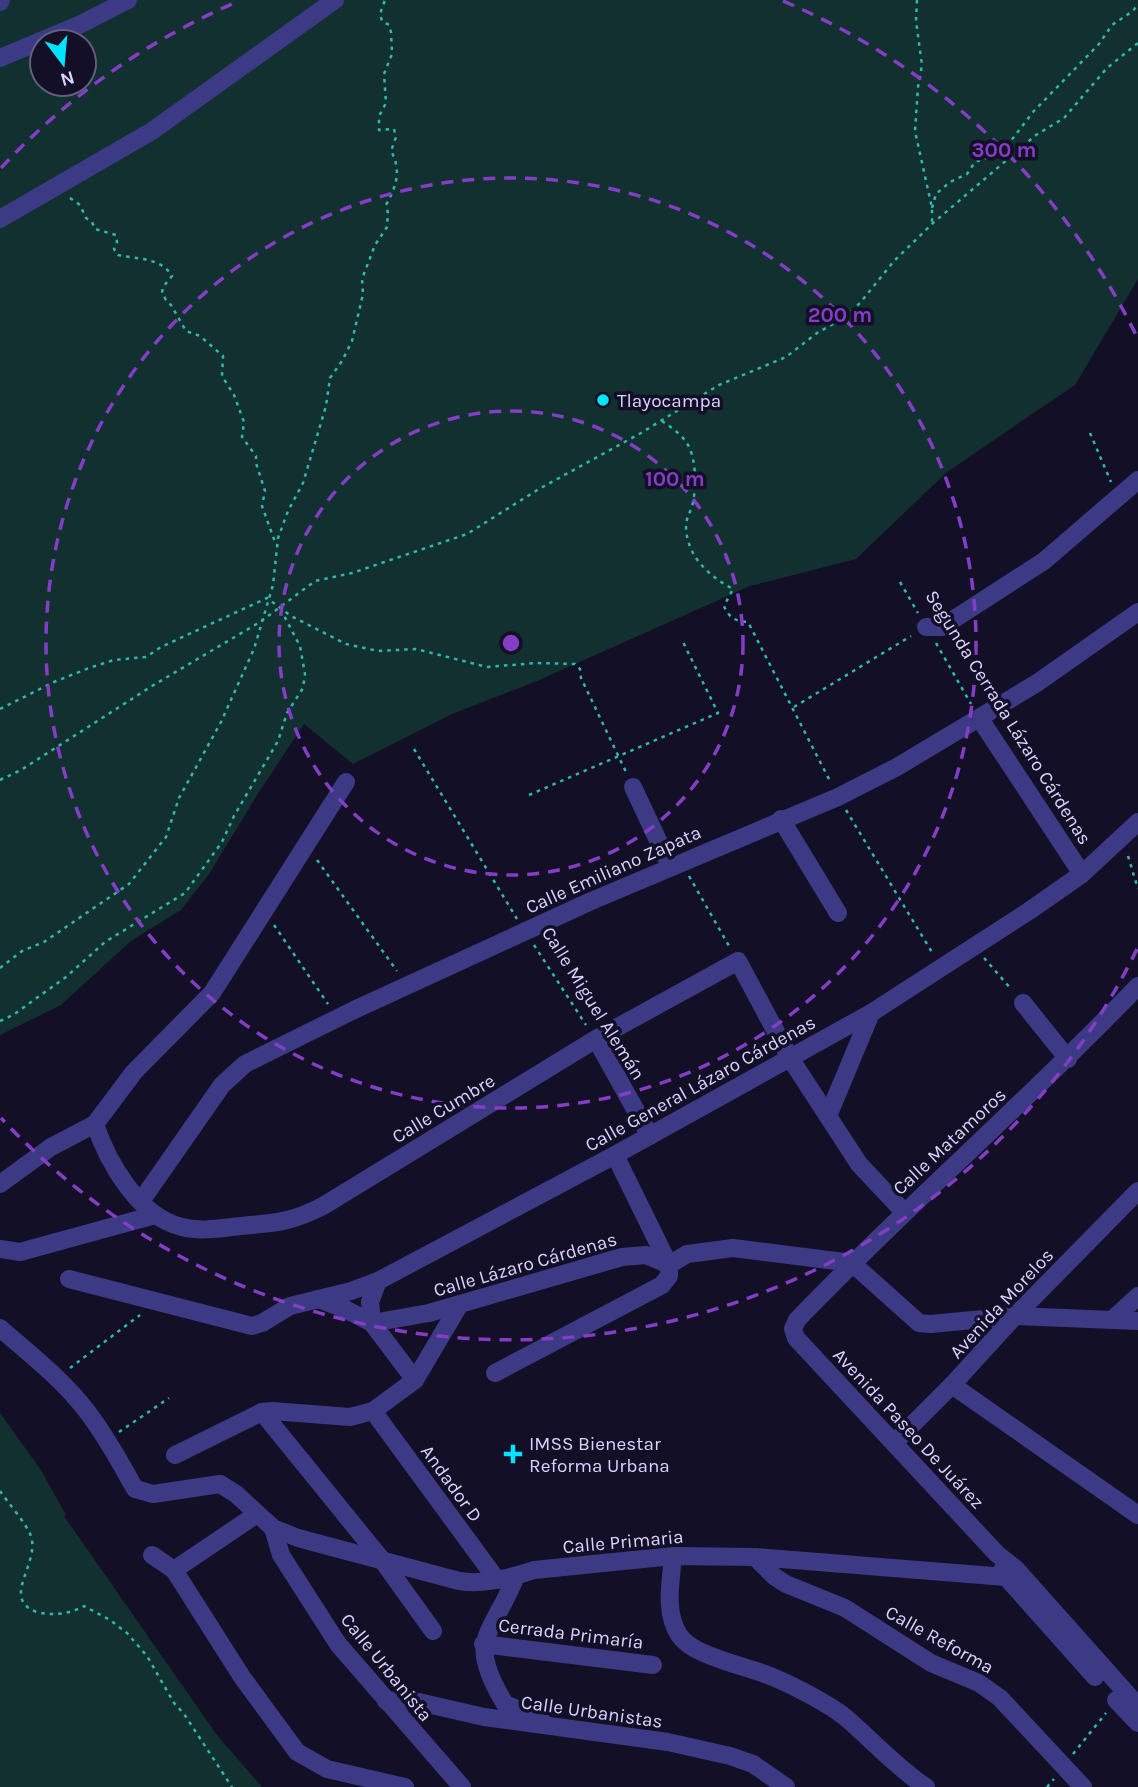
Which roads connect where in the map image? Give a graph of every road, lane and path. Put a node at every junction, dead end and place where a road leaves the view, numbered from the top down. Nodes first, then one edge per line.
1 (128, 0) edge
2 (335, 0) edge
3 (385, 0) edge
4 (917, 0) edge
5 (1138, 4) edge
6 (1138, 43) edge
7 (0, 58) edge
8 (60, 184) junction
9 (932, 208) junction
10 (0, 219) edge
11 (932, 224) junction
12 (662, 421) junction
13 (1090, 433) dead end
14 (1138, 480) edge
15 (1119, 497) junction
16 (276, 545) junction
17 (900, 582) dead end
18 (267, 598) junction
19 (280, 607) junction
20 (1138, 612) edge
21 (264, 618) junction
22 (926, 627) junction
23 (681, 640) dead end
24 (793, 707) junction
25 (0, 709) edge
26 (980, 719) junction
27 (414, 749) dead end
28 (618, 755) junction
29 (0, 780) edge
30 (346, 782) dead end
31 (633, 787) joint
32 (529, 795) dead end
33 (838, 797) junction
34 (781, 819) junction
35 (1138, 822) edge
36 (1122, 836) junction
37 (306, 845) junction
38 (675, 863) junction
39 (1082, 874) junction
40 (1138, 889) edge
41 (265, 912) junction
42 (838, 913) dead end
43 (525, 931) junction
44 (975, 947) junction
45 (738, 961) junction
46 (0, 968) edge
47 (942, 969) junction
48 (408, 985) junction
49 (1138, 986) edge
50 (1023, 1003) joint
51 (871, 1013) junction
52 (338, 1018) junction
53 (0, 1021) edge
54 (598, 1044) junction
55 (790, 1058) junction
56 (1068, 1059) junction
57 (828, 1116) junction
58 (95, 1124) junction
59 (650, 1136) junction
60 (615, 1156) junction
61 (0, 1184) edge
62 (1138, 1191) edge
63 (141, 1201) junction
64 (904, 1212) junction
65 (155, 1215) junction
66 (0, 1249) edge
67 (852, 1263) junction
68 (669, 1265) junction
69 (69, 1279) dead end
70 (378, 1281) junction
71 (1138, 1296) edge
72 (319, 1299) junction
73 (157, 1302) junction
74 (460, 1304) junction
75 (1015, 1316) junction
76 (1113, 1319) junction
77 (1138, 1321) edge
78 (372, 1323) junction
79 (0, 1328) edge
80 (793, 1329) joint
81 (495, 1373) dead end
82 (57, 1377) junction
83 (415, 1380) junction
84 (952, 1385) junction
85 (169, 1398) dead end
86 (262, 1412) junction
87 (373, 1412) junction
88 (107, 1440) junction
89 (894, 1443) junction
90 (176, 1455) dead end
91 (0, 1492) edge
92 (257, 1514) junction
93 (1138, 1515) edge
94 (274, 1528) junction
95 (152, 1555) dead end
96 (673, 1556) junction
97 (755, 1557) junction
98 (382, 1560) junction
99 (174, 1570) junction
100 (1011, 1573) junction
101 (516, 1576) junction
102 (497, 1580) junction
103 (433, 1631) dead end
104 (483, 1644) junction
105 (653, 1665) dead end
106 (1116, 1700) junction
107 (386, 1701) junction
108 (1137, 1717) edge
109 (556, 1728) junction
110 (1063, 1766) junction
111 (232, 1787) edge
112 (405, 1787) edge
113 (461, 1787) edge
114 (786, 1787) edge
115 (926, 1787) edge
116 (1047, 1787) edge
117 (1083, 1787) edge

1 - 7 street
2 - 8 street
3 - 16 path
4 - 9 path
5 - 9 path
6 - 11 path
8 - 10 street
8 - 16 path
9 - 11 path
11 - 12 path
12 - 19 path
12 - 24 path
13 - 15 path
14 - 15 street
15 - 22 street
16 - 18 path
17 - 22 path, Segunda Cerrada Lázaro Cárdenas
18 - 19 path
18 - 21 path
18 - 25 path
19 - 21 path
19 - 28 path
19 - 53 path
20 - 26 street, Calle Emiliano Zapata
21 - 29 path
21 - 46 path
22 - 24 path
22 - 26 path, Segunda Cerrada Lázaro Cárdenas
23 - 28 path
24 - 33 path
26 - 33 street, Calle Emiliano Zapata
26 - 39 street, Segunda Cerrada Lázaro Cárdenas
27 - 43 path, Calle Miguel Alemán
28 - 31 path
28 - 32 path
30 - 37 street
31 - 38 street
33 - 34 street, Calle Emiliano Zapata
33 - 47 path
34 - 38 street, Calle Emiliano Zapata
34 - 42 street
35 - 36 street, Calle General Lázaro Cárdenas
36 - 39 street, Calle General Lázaro Cárdenas
36 - 40 path
37 - 41 street
37 - 48 path
38 - 43 street, Calle Emiliano Zapata
38 - 45 path
39 - 44 street, Calle General Lázaro Cárdenas
41 - 52 path
41 - 58 street
43 - 48 street, Calle Emiliano Zapata
43 - 54 path, Calle Miguel Alemán
44 - 47 street, Calle General Lázaro Cárdenas
44 - 50 path
45 - 54 street, Calle Cumbre
45 - 55 street
47 - 51 street, Calle General Lázaro Cárdenas
48 - 52 street, Calle Emiliano Zapata
49 - 56 street, Calle Matamoros
50 - 56 street
51 - 55 street, Calle General Lázaro Cárdenas
51 - 57 street
52 - 63 street, Calle Emiliano Zapata
54 - 59 street, Calle Miguel Alemán
54 - 65 street, Calle Cumbre
55 - 57 street
55 - 59 street, Calle General Lázaro Cárdenas
56 - 64 street, Calle Matamoros
57 - 64 street
58 - 61 street
58 - 63 street, Calle Cumbre
59 - 60 street, Calle General Lázaro Cárdenas
60 - 68 street
60 - 70 street, Calle General Lázaro Cárdenas
62 - 75 street, Avenida Morelos
63 - 65 street, Calle Cumbre
64 - 67 street, Calle Matamoros
65 - 66 street
67 - 68 street
67 - 75 street
67 - 80 street, Calle Matamoros
68 - 74 street, Calle Lázaro Cárdenas
68 - 81 street
69 - 73 street
70 - 72 street, Calle General Lázaro Cárdenas
70 - 78 street
71 - 76 street
72 - 73 street, Calle General Lázaro Cárdenas
72 - 78 street
73 - 82 path
74 - 78 street, Calle Lázaro Cárdenas
74 - 83 street
75 - 76 street
75 - 84 street, Avenida Morelos
76 - 77 street
78 - 83 street
79 - 82 street
80 - 89 street, Avenida Paseo De Juárez
82 - 88 street
83 - 87 street
84 - 89 street, Avenida Morelos
84 - 93 street
85 - 88 path
86 - 87 street
86 - 90 street
86 - 98 street
87 - 102 street, Andador D
88 - 92 street, Calle Primaria
89 - 100 street, Avenida Paseo De Juárez
91 - 111 path
92 - 94 street, Calle Primaria
92 - 99 street
94 - 98 street, Calle Primaria
94 - 107 street, Calle Urbanista
95 - 99 street
96 - 97 street, Calle Primaria
96 - 101 street, Calle Primaria
96 - 115 street
97 - 100 street, Calle Primaria
97 - 110 street, Calle Reforma
98 - 102 street, Calle Primaria
98 - 103 street
99 - 112 street
100 - 106 street, Avenida Paseo De Juárez
100 - 108 street, Avenida Paseo De Juárez
101 - 102 street, Calle Primaria
101 - 104 street
104 - 105 street, Cerrada Primaría
104 - 109 street
106 - 108 street, Avenida Paseo De Juárez
106 - 110 path
107 - 109 street, Calle Urbanistas
107 - 113 street, Calle Urbanista
109 - 114 street, Calle Urbanistas
110 - 116 path
110 - 117 street, Calle Reforma

